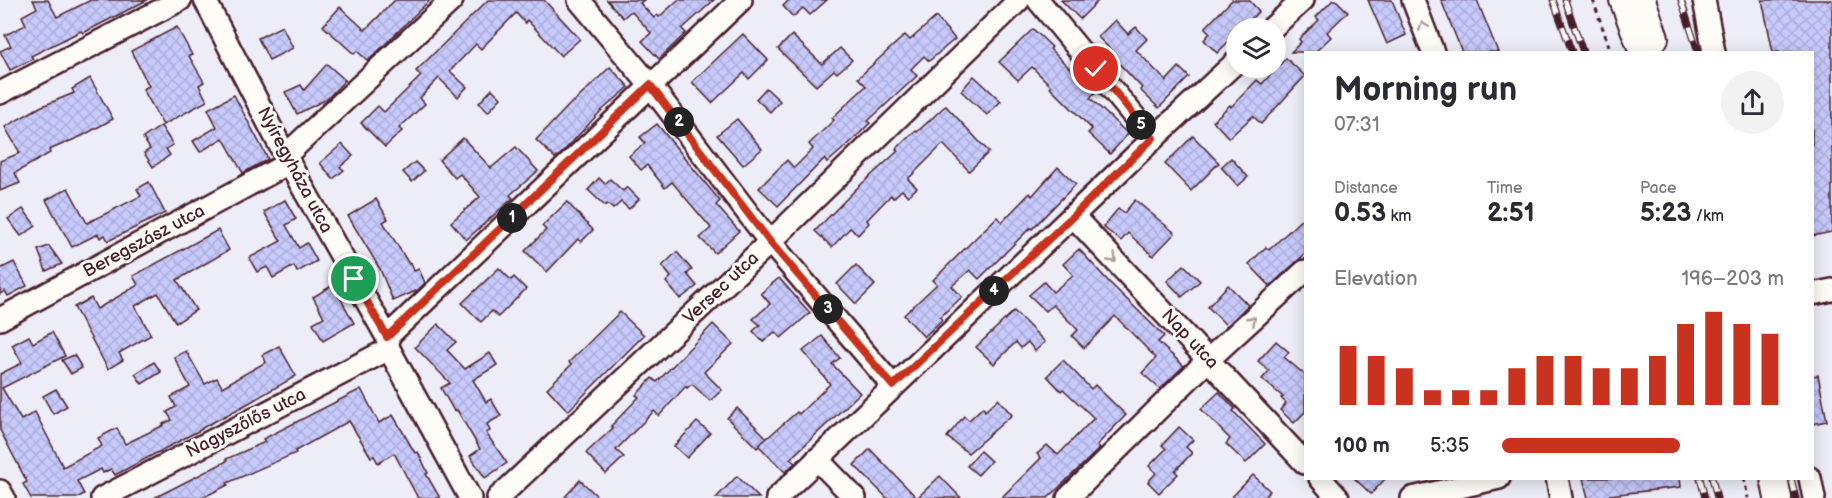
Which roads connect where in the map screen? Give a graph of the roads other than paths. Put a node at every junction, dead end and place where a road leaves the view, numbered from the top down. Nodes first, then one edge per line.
1 (180, 0) edge
2 (206, 0) edge
3 (452, 0) edge
4 (579, 0) edge
5 (741, 0) edge
6 (1019, 0) edge
7 (1038, 0) edge
8 (1303, 0) edge
9 (1413, 0) edge
10 (1623, 0) edge
11 (1642, 0) edge
12 (1704, 0) edge
13 (1283, 18) edge
14 (1433, 51) edge
15 (1643, 51) edge
16 (1660, 51) edge
17 (1714, 51) edge
18 (1226, 71) edge
19 (650, 85) junction
20 (0, 93) edge
21 (1153, 138) junction
22 (287, 159) junction
23 (1073, 216) junction
24 (770, 242) junction
25 (1304, 273) edge
26 (1832, 290) edge
27 (1814, 294) edge
28 (0, 319) edge
29 (388, 343) junction
30 (1209, 359) junction
31 (893, 386) junction
32 (817, 459) junction
33 (1304, 462) edge
34 (1322, 480) edge
35 (1490, 480) edge
36 (1557, 480) edge
37 (1756, 480) edge
38 (1774, 480) edge
39 (1810, 480) edge
40 (0, 491) edge
41 (4, 498) edge
42 (102, 498) edge
43 (471, 498) edge
44 (498, 498) edge
45 (777, 498) edge
46 (855, 498) edge
47 (1068, 498) edge
48 (1338, 498) edge
49 (1412, 498) edge
50 (1561, 498) edge
51 (1761, 498) edge
52 (1778, 498) edge
53 (1814, 498) edge

1 - 20 street
2 - 22 street, Nyíregyháza utca
3 - 22 street, Beregszász utca
4 - 19 street
5 - 19 street, Nagyszőlős utca
6 - 24 street, Versec utca
7 - 21 street
8 - 13 street
14 -> 9 street
10 - 15 main road
11 - 16 main road
12 - 17 street
18 - 21 street
19 - 24 street
19 - 29 street, Nagyszőlős utca
21 - 23 street
22 - 28 street, Beregszász utca
22 - 29 street, Nyíregyháza utca
23 -> 30 street, Nap utca
23 - 31 street
24 - 31 street
24 - 44 street, Versec utca
30 -> 25 street
26 - 27 street
29 - 42 street, Nagyszőlős utca
29 - 43 street, Nyíregyháza utca
30 - 33 street, Nap utca
30 - 47 street
31 - 32 street
32 - 45 street
32 - 46 street
34 - 48 street
35 - 49 street
36 - 50 street
37 - 51 main road
38 - 52 main road
39 - 53 street
40 - 41 street

